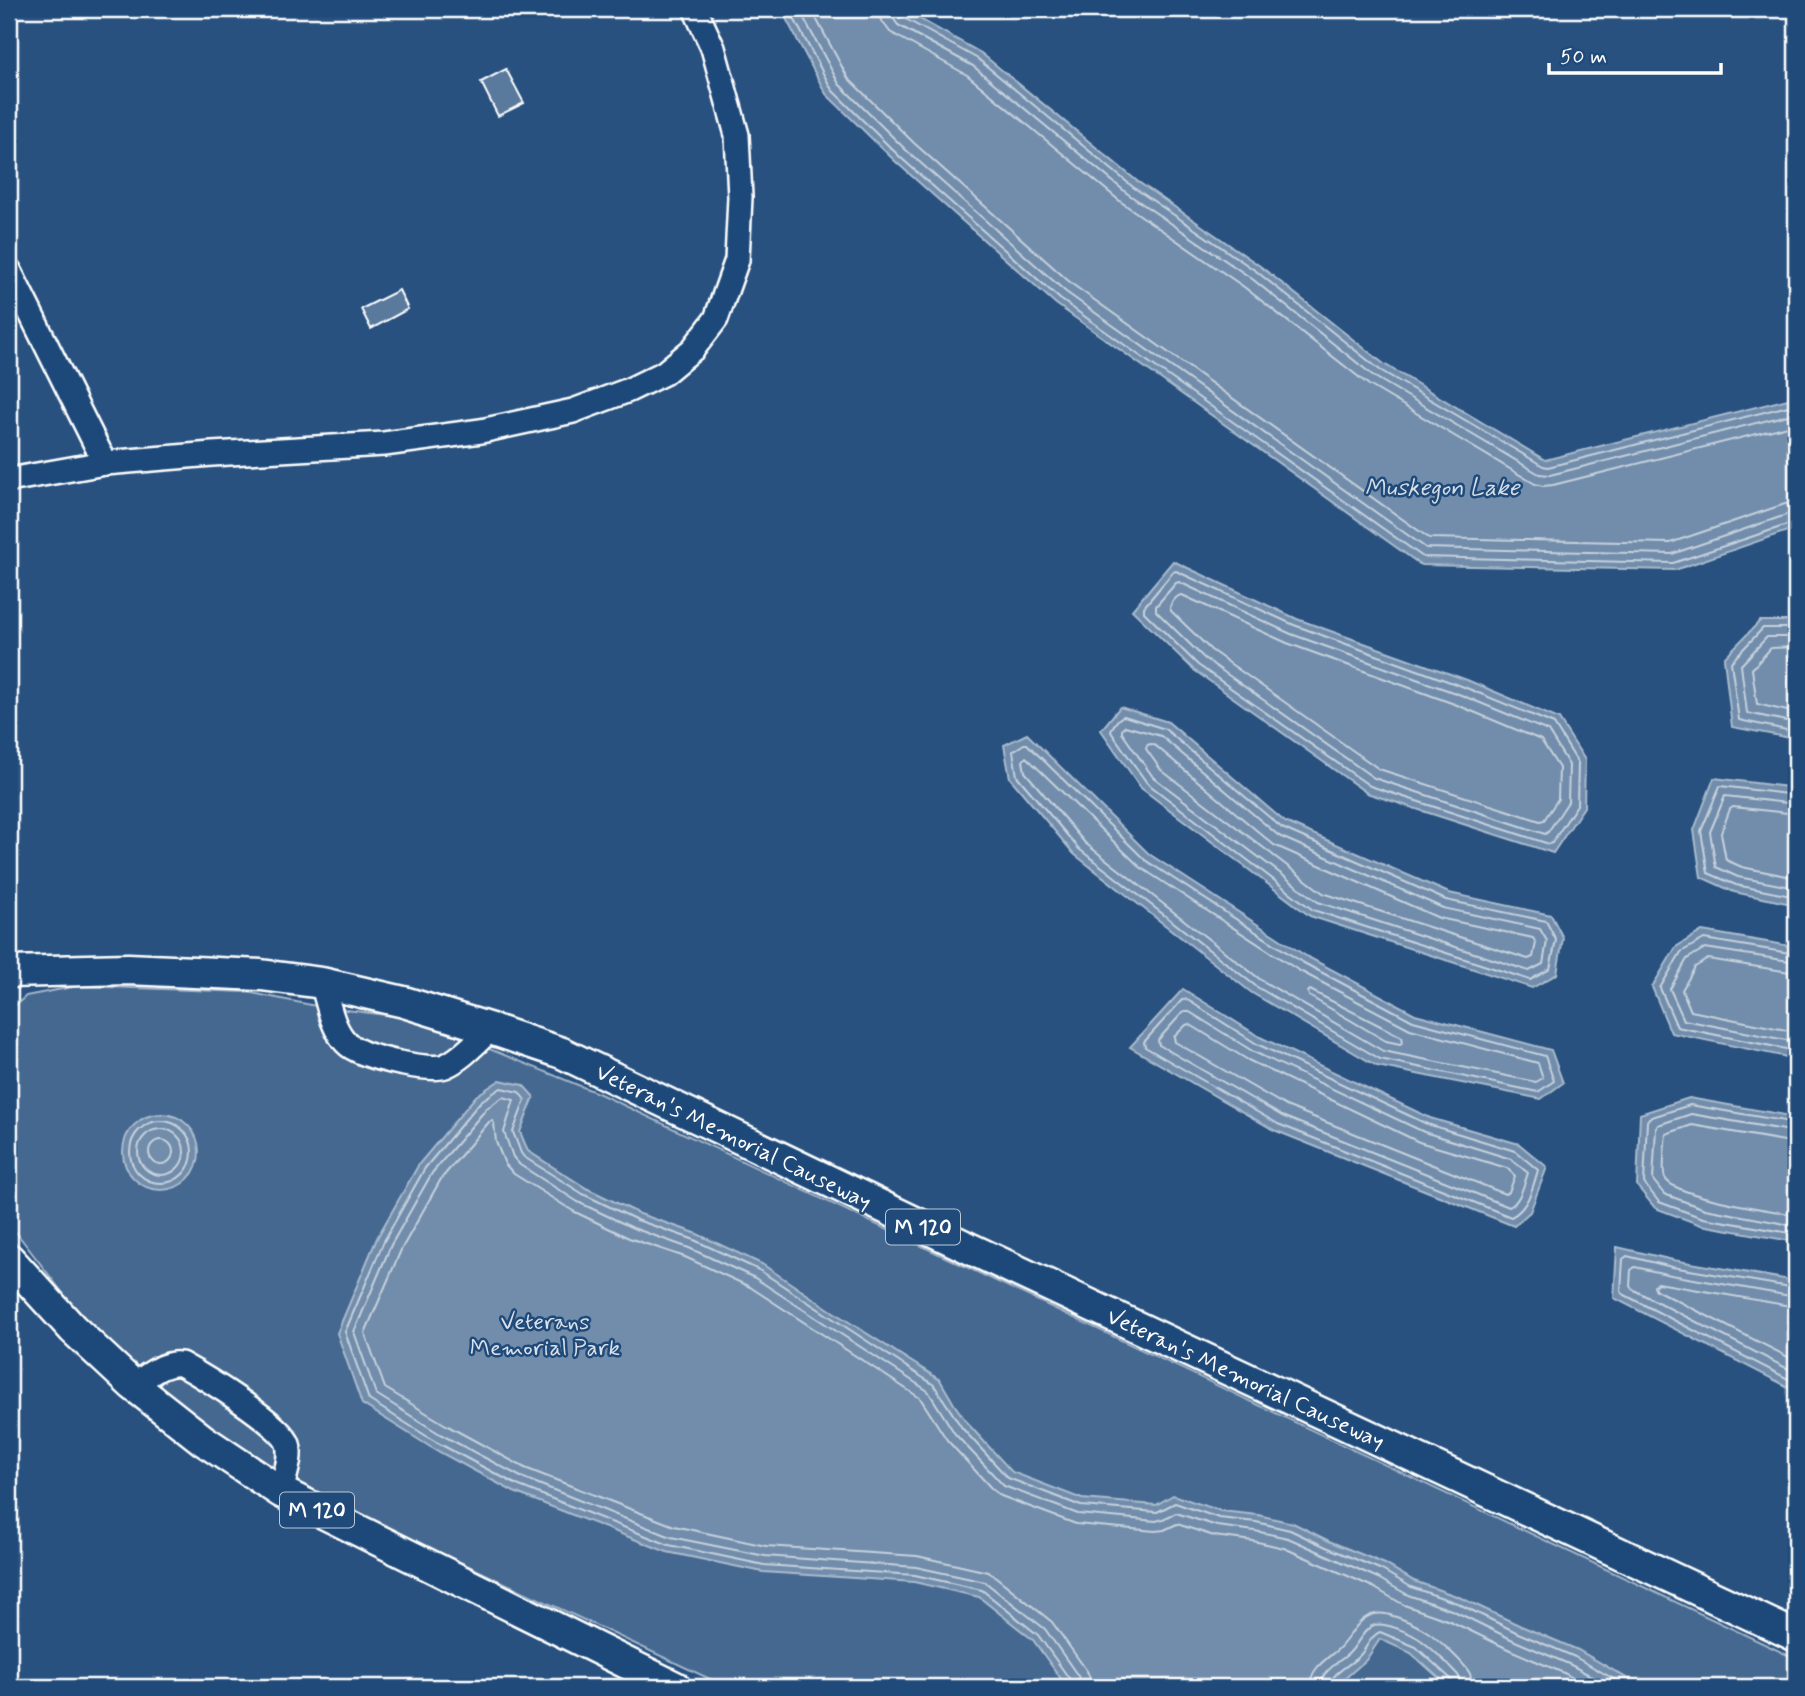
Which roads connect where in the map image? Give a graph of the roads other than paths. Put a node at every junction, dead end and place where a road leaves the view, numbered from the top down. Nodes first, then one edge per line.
1 (695, 9) edge
2 (9, 270) edge
3 (105, 463) junction
4 (9, 480) edge
5 (9, 972) edge
6 (322, 983) junction
7 (491, 1029) junction
8 (9, 1259) edge
9 (133, 1385) junction
10 (281, 1492) junction
11 (1796, 1636) edge
12 (675, 1687) edge

1 - 3 lane
2 - 3 lane
3 - 4 lane
5 - 6 main road, Veteran's Memorial Causeway / M 120
6 - 7 main road, Veteran's Memorial Causeway / M 120
6 - 7 lane
7 - 11 main road, Veteran's Memorial Causeway / M 120
8 - 9 main road, M 120
9 - 10 main road, M 120
9 - 10 lane
10 - 12 main road, M 120

